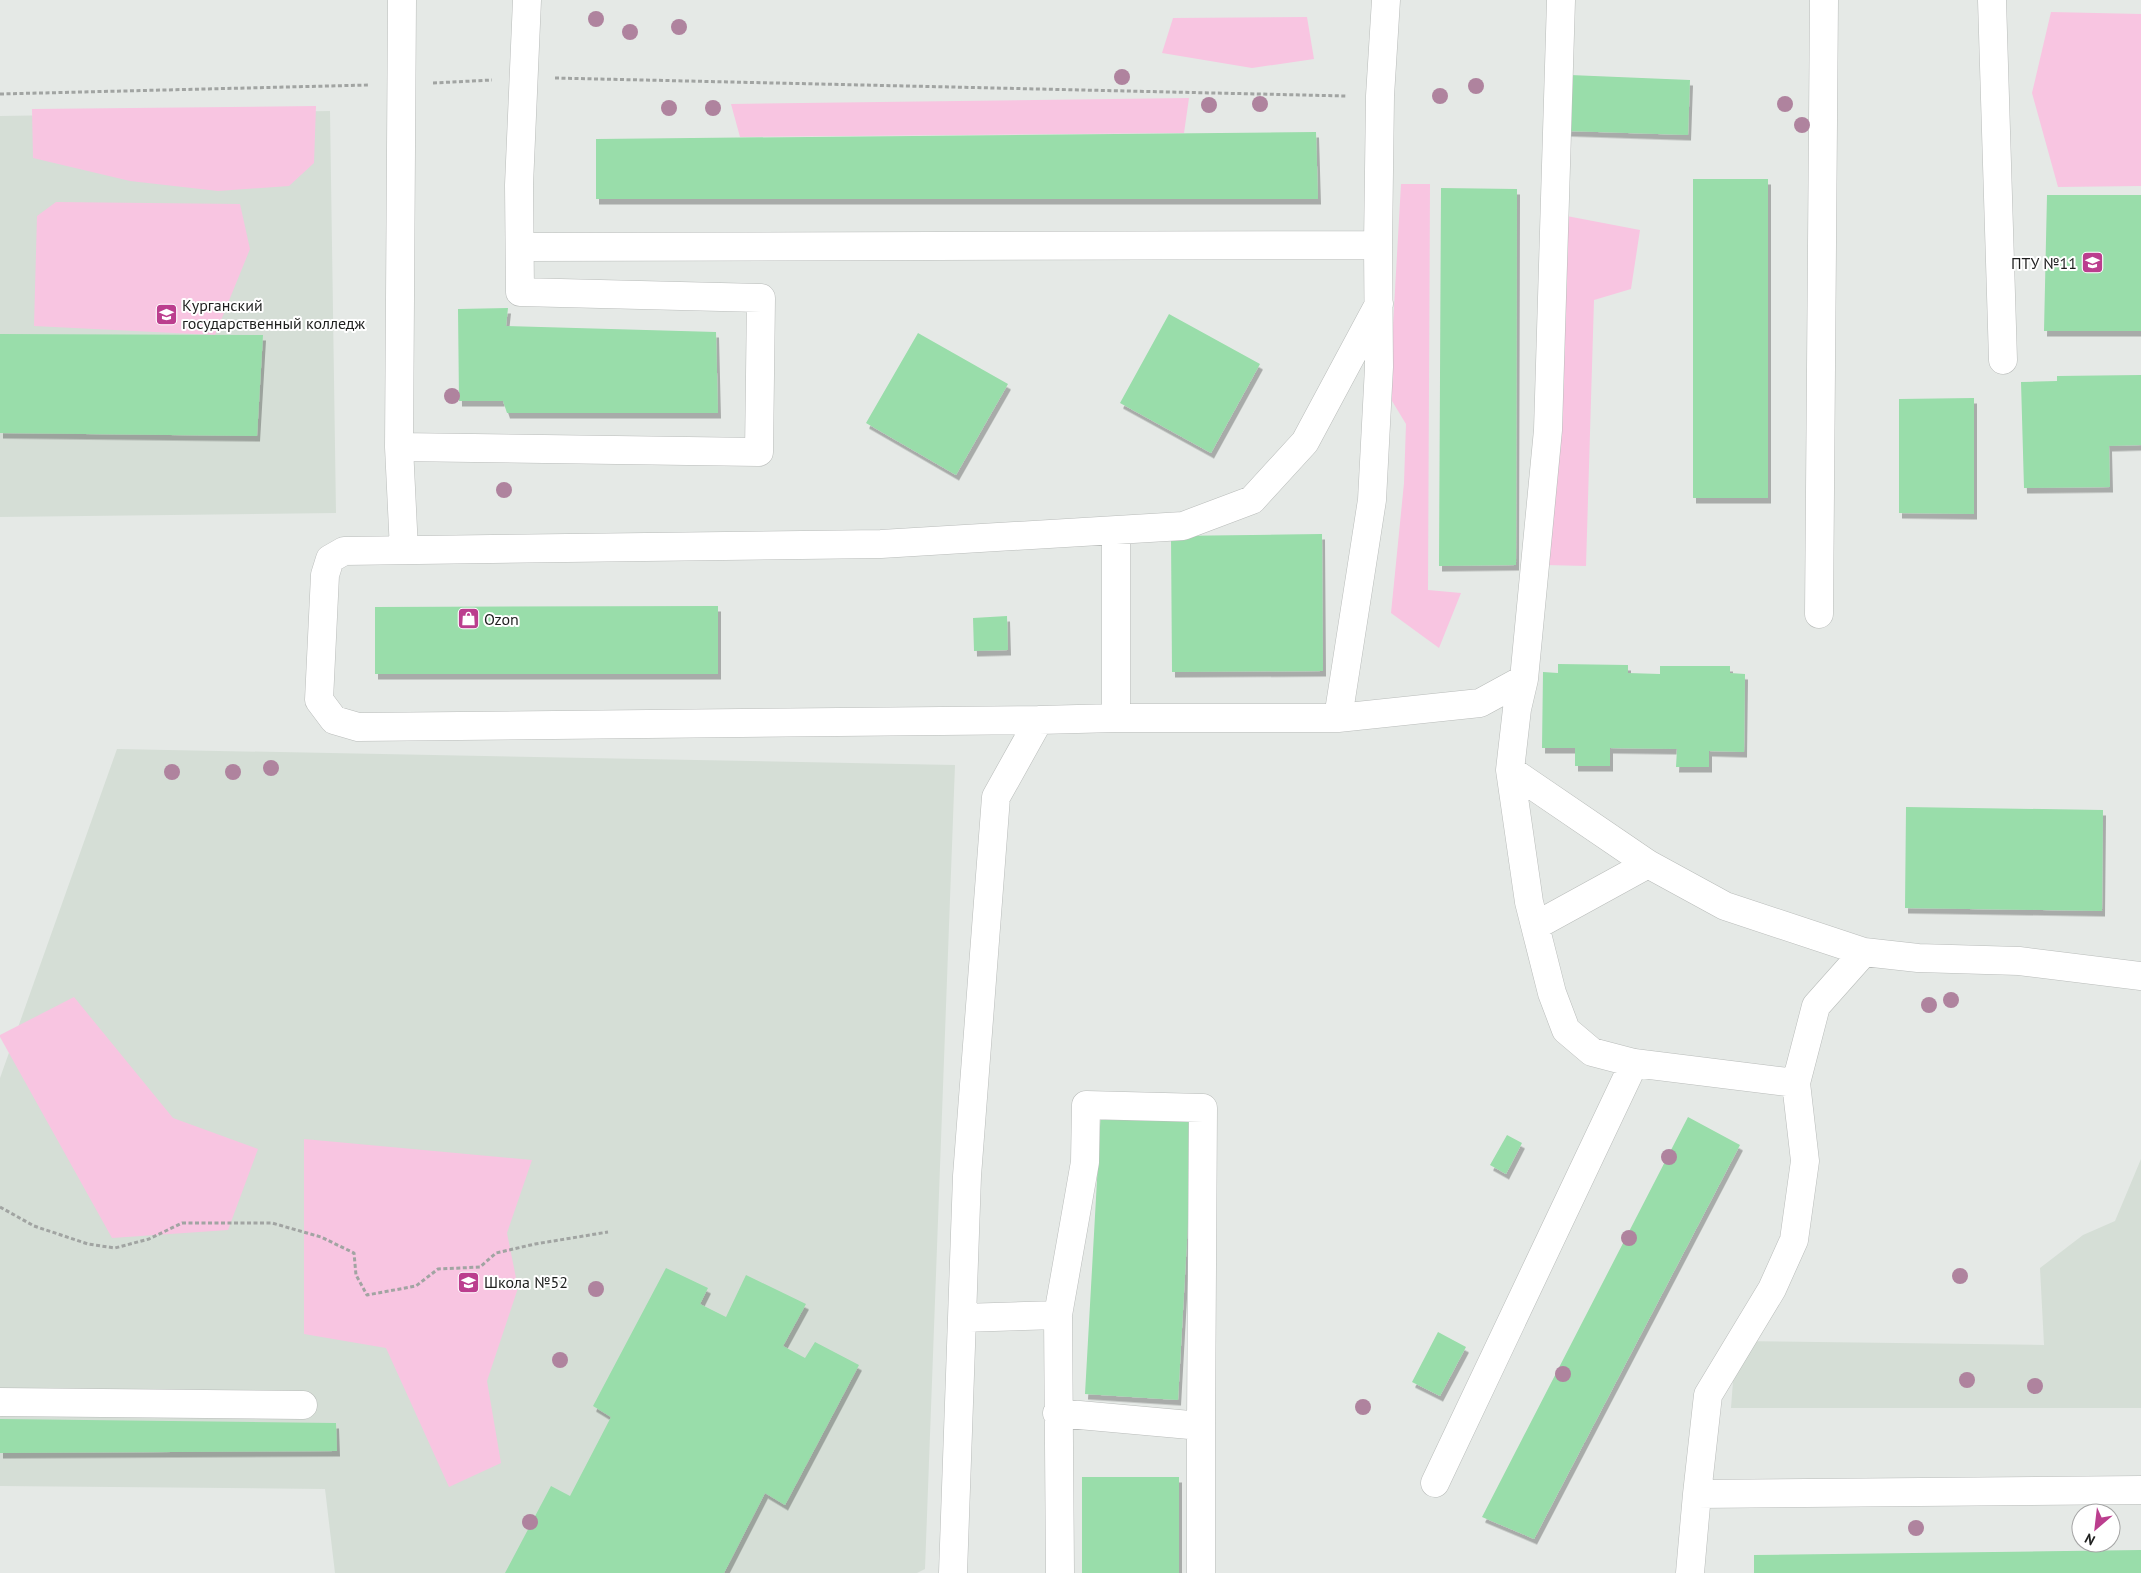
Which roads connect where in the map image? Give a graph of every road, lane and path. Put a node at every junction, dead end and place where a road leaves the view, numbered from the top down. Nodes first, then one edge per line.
1 (402, 0) edge
2 (527, 0) edge
3 (1386, 0) edge
4 (1561, 0) edge
5 (1824, 0) edge
6 (1992, 0) edge
7 (525, 78) junction
8 (402, 84) junction
9 (0, 94) edge
10 (1380, 96) junction
11 (1378, 245) junction
12 (521, 246) junction
13 (1379, 304) junction
14 (2003, 360) dead end
15 (399, 447) junction
16 (1116, 530) junction
17 (404, 550) junction
18 (1819, 614) dead end
19 (1524, 678) junction
20 (1116, 718) junction
21 (1338, 718) junction
22 (1039, 720) junction
23 (1510, 770) junction
24 (1648, 864) junction
25 (1535, 926) junction
26 (1864, 952) junction
27 (2141, 976) edge
28 (1634, 1063) junction
29 (1796, 1083) junction
30 (0, 1207) edge
31 (608, 1232) dead end
32 (1058, 1316) junction
33 (962, 1318) junction
34 (0, 1402) edge
35 (303, 1405) dead end
36 (1057, 1413) junction
37 (1201, 1426) junction
38 (1435, 1483) dead end
39 (2141, 1490) edge
40 (1697, 1494) junction
41 (953, 1573) edge
42 (1060, 1573) edge
43 (1201, 1573) edge
44 (1690, 1573) edge

1 - 8 lane
2 - 7 lane
3 - 10 lane
4 - 19 lane
5 - 18 lane
6 - 14 lane
7 - 8 path
7 - 10 path
7 - 12 lane
8 - 9 path
8 - 15 lane
10 - 11 lane
11 - 12 lane
11 - 13 lane
12 - 15 lane
13 - 16 lane
13 - 21 lane
15 - 17 lane
16 - 17 lane
16 - 20 lane
17 - 22 lane
19 - 21 lane
19 - 23 lane
20 - 21 lane
20 - 22 lane
22 - 33 lane
23 - 24 lane
23 - 25 lane
24 - 25 lane
24 - 26 lane
25 - 28 lane
26 - 27 lane
26 - 29 lane
28 - 29 lane
28 - 38 lane
29 - 40 lane
30 - 31 path
32 - 33 lane
32 - 36 lane
32 - 37 lane
33 - 41 lane
34 - 35 lane
36 - 37 lane
36 - 42 lane
37 - 43 lane
39 - 40 lane
40 - 44 lane

